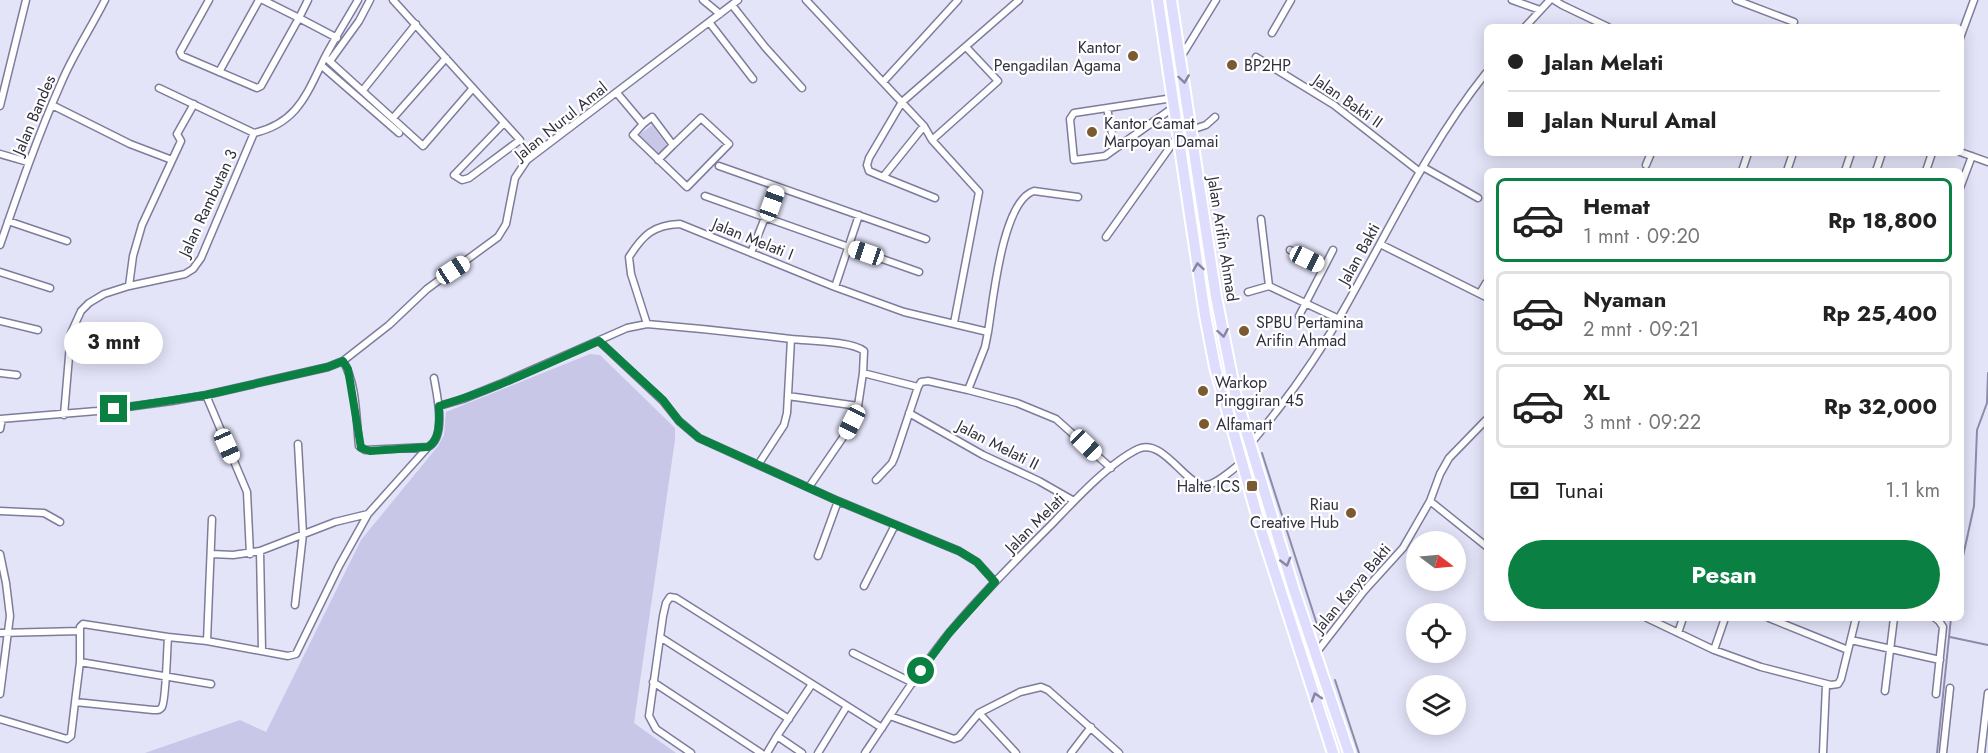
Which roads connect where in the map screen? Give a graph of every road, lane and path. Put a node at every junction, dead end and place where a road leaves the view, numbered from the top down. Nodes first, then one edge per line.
1 (26, 0) edge
2 (105, 0) edge
3 (209, 0) edge
4 (261, 0) edge
5 (308, 0) edge
6 (358, 0) edge
7 (370, 0) edge
8 (393, 0) edge
9 (703, 0) edge
10 (738, 0) edge
11 (806, 0) edge
12 (958, 0) edge
13 (1019, 0) edge
14 (1158, 0) edge
15 (1171, 0) edge
16 (1215, 0) edge
17 (1291, 0) edge
18 (1512, 0) edge
19 (1552, 0) edge
20 (1736, 0) edge
21 (1974, 0) edge
22 (732, 5) junction
23 (1540, 10) junction
24 (720, 14) junction
25 (299, 18) junction
26 (709, 22) junction
27 (1794, 22) dead end
28 (416, 24) junction
29 (1528, 24) edge
30 (1602, 24) edge
31 (1964, 27) edge
32 (1272, 33) dead end
33 (337, 38) junction
34 (966, 47) junction
35 (446, 57) junction
36 (1181, 57) junction
37 (1256, 57) dead end
38 (328, 59) junction
39 (322, 66) junction
40 (219, 72) junction
41 (1484, 77) edge
42 (753, 79) dead end
43 (883, 82) junction
44 (159, 88) dead end
45 (473, 88) junction
46 (802, 88) dead end
47 (363, 90) junction
48 (617, 93) junction
49 (902, 102) junction
50 (1174, 102) junction
51 (194, 104) junction
52 (52, 105) junction
53 (0, 106) edge
54 (1107, 108) junction
55 (1215, 117) dead end
56 (393, 118) junction
57 (504, 123) junction
58 (643, 124) junction
59 (924, 126) junction
60 (1191, 130) junction
61 (254, 133) junction
62 (399, 133) dead end
63 (1178, 135) junction
64 (932, 140) junction
65 (673, 145) junction
66 (1114, 149) junction
67 (1964, 153) edge
68 (0, 154) edge
69 (1650, 156) edge
70 (1972, 156) junction
71 (172, 160) junction
72 (658, 160) junction
73 (28, 162) junction
74 (1988, 162) edge
75 (1646, 165) dead end
76 (719, 166) dead end
77 (1422, 170) junction
78 (883, 177) junction
79 (1964, 177) edge
80 (777, 187) junction
81 (705, 196) dead end
82 (1078, 197) dead end
83 (936, 198) dead end
84 (1478, 198) dead end
85 (859, 215) junction
86 (1204, 215) junction
87 (1191, 218) junction
88 (766, 219) junction
89 (1261, 219) dead end
90 (8, 221) junction
91 (1106, 237) dead end
92 (926, 239) dead end
93 (68, 242) dead end
94 (1380, 244) junction
95 (0, 245) edge
96 (848, 247) junction
97 (1290, 250) dead end
98 (1333, 250) dead end
99 (751, 253) junction
100 (1324, 267) junction
101 (0, 272) edge
102 (919, 272) dead end
103 (129, 285) junction
104 (1269, 286) junction
105 (834, 287) junction
106 (50, 288) dead end
107 (1248, 292) dead end
108 (1484, 295) edge
109 (1306, 302) junction
110 (1299, 316) dead end
111 (1339, 319) junction
112 (0, 321) edge
113 (954, 323) junction
114 (647, 324) junction
115 (38, 330) dead end
116 (988, 332) junction
117 (791, 339) junction
118 (599, 341) junction
119 (343, 361) junction
120 (0, 373) edge
121 (863, 373) junction
122 (17, 375) dead end
123 (434, 378) dead end
124 (918, 387) junction
125 (968, 390) junction
126 (206, 395) junction
127 (788, 396) junction
128 (439, 406) junction
129 (858, 406) junction
130 (909, 413) junction
131 (64, 415) junction
132 (1, 419) edge
133 (1484, 422) edge
134 (0, 429) edge
135 (1251, 443) junction
136 (298, 444) dead end
137 (428, 447) junction
138 (1241, 463) junction
139 (758, 465) junction
140 (1111, 468) junction
141 (876, 480) dead end
142 (809, 487) junction
143 (838, 501) junction
144 (1074, 501) junction
145 (1430, 501) junction
146 (0, 511) edge
147 (368, 514) junction
148 (212, 519) dead end
149 (60, 522) dead end
150 (895, 525) junction
151 (303, 534) junction
152 (1484, 544) edge
153 (260, 551) junction
154 (212, 554) junction
155 (250, 554) junction
156 (0, 555) edge
157 (818, 556) dead end
158 (995, 582) junction
159 (864, 586) dead end
160 (295, 604) dead end
161 (1655, 621) edge
162 (1682, 621) edge
163 (1724, 621) edge
164 (1776, 621) edge
165 (1856, 621) edge
166 (1894, 621) edge
167 (1939, 621) edge
168 (80, 631) junction
169 (0, 633) edge
170 (9, 633) junction
171 (1678, 633) junction
172 (168, 637) junction
173 (660, 637) junction
174 (1851, 640) junction
175 (207, 641) junction
176 (1889, 648) junction
177 (262, 650) junction
178 (1714, 650) junction
179 (1848, 650) junction
180 (852, 653) dead end
181 (1315, 653) junction
182 (1940, 660) junction
183 (80, 662) junction
184 (165, 675) junction
185 (653, 682) junction
186 (913, 683) junction
187 (211, 684) dead end
188 (812, 684) junction
189 (1826, 685) junction
190 (1950, 688) dead end
191 (1885, 691) dead end
192 (1988, 693) edge
193 (0, 694) edge
194 (1936, 694) dead end
195 (75, 702) junction
196 (847, 706) junction
197 (979, 712) junction
198 (890, 716) junction
199 (0, 719) edge
200 (789, 719) junction
201 (1336, 719) junction
202 (1324, 723) junction
203 (1090, 727) junction
204 (882, 728) junction
205 (777, 736) junction
206 (1331, 752) edge
207 (691, 753) edge
208 (760, 753) edge
209 (767, 753) edge
210 (802, 753) edge
211 (818, 753) edge
212 (865, 753) edge
213 (1016, 753) edge
214 (1071, 753) edge
215 (1119, 753) edge
216 (1349, 753) edge
217 (1823, 753) edge
218 (1943, 753) edge
219 (1981, 753) edge

1 - 53 street
2 - 52 street, Jalan Bandes
3 - 40 street
4 - 25 street
4 - 40 street
5 - 25 street
6 - 33 street
7 - 38 street
8 - 28 street
9 - 24 street
10 - 22 street, Jalan Nurul Amal
11 - 43 street
12 - 43 street
13 - 34 street
14 - 50 main road, Jalan Arifin Ahmad
15 - 36 main road, Jalan Arifin Ahmad
16 - 36 street
17 - 32 street
18 - 23 street
19 - 23 street
19 - 30 street
20 - 27 street
21 - 31 street
22 - 24 street, Jalan Nurul Amal
22 - 46 street
23 - 29 street
24 - 26 street, Jalan Nurul Amal
25 - 33 street
25 - 40 street
26 - 42 street
26 - 48 street, Jalan Nurul Amal
28 - 35 street
28 - 47 street
33 - 38 street
34 - 49 street
34 - 64 street
35 - 45 street
35 - 56 street
36 -> 60 main road, Jalan Arifin Ahmad
37 - 77 street, Jalan Bakti II
38 - 39 street
38 - 47 street
39 - 61 street
39 - 62 street
41 - 77 street, Jalan Bakti
43 - 49 street
44 - 51 street
45 - 56 street
45 - 57 street
47 - 56 street
48 - 58 street
48 - 119 street, Jalan Nurul Amal
49 - 59 street
49 - 78 street
50 - 54 street
50 - 63 main road, Jalan Arifin Ahmad
50 - 66 street
51 - 61 street
51 - 71 street
52 - 71 street
52 - 73 street, Jalan Bandes
54 - 66 street
54 - 66 street
55 - 60 street
57 - 57 street
58 - 65 street
58 - 72 street
59 - 64 street
59 - 78 street
60 - 86 main road, Jalan Arifin Ahmad
61 - 103 street, Jalan Rambutan 3
63 - 87 main road, Jalan Arifin Ahmad
63 - 91 street
64 - 113 street
65 - 72 street
65 - 72 street
67 - 70 street
68 - 73 street
69 - 75 street
70 - 74 street
70 - 79 street
71 - 103 street
73 - 90 street, Jalan Bandes
76 - 80 street
77 - 84 street, Jalan Bakti II
77 - 94 street, Jalan Bakti
78 - 83 street
80 - 85 street
80 - 88 street
81 - 88 street
82 - 116 street
85 - 92 street
85 - 96 street
86 - 87 main road
86 -> 135 main road, Jalan Arifin Ahmad
138 -> 87 main road, Jalan Arifin Ahmad
88 - 96 street
88 - 99 street
89 - 104 street
90 - 93 street
90 - 95 street, Jalan Bandes
94 - 108 street
94 - 111 street, Jalan Bakti
96 - 102 street
96 - 105 street
97 - 100 street
98 - 100 street
99 - 105 street, Jalan Melati I
99 - 114 street, Jalan Melati I
100 - 109 street
101 - 106 street
103 - 131 street, Jalan Rambutan 3
104 - 107 street
104 - 109 street
105 - 113 street, Jalan Melati I
109 - 110 street
109 - 111 street
111 - 135 street, Jalan Bakti
112 - 115 street
113 - 116 street, Jalan Melati I
114 - 117 street
114 - 118 street
116 - 125 street
117 - 121 street
117 - 127 street
118 - 128 street
118 - 139 street
119 - 126 street, Jalan Nurul Amal
119 - 137 street
120 - 122 street
121 - 124 street
121 - 129 street
123 - 128 street
124 - 125 street
124 - 130 street
125 - 140 street
126 - 131 street, Jalan Nurul Amal
126 - 155 street
127 - 129 street
127 - 139 street
128 - 137 street
129 - 142 street
130 - 141 street
130 - 144 street, Jalan Melati II
131 - 132 street, Jalan Nurul Amal
132 - 134 street
133 - 145 street, Jalan Karya Bakti
135 -> 181 main road, Jalan Arifin Ahmad
136 - 151 street
137 - 147 street
138 - 140 street, Jalan Melati
202 -> 138 main road, Jalan Arifin Ahmad
139 - 142 street
140 - 144 street, Jalan Melati
142 - 143 street
143 - 150 street
143 - 157 street
144 - 158 street, Jalan Melati
145 - 152 street
145 - 181 street, Jalan Karya Bakti
146 - 149 street
147 - 151 street
147 - 177 street
148 - 154 street
150 - 158 street
150 - 159 street
151 - 153 street
151 - 160 street
153 - 155 street
153 - 177 street
154 - 155 street
154 - 175 street
156 - 170 street
158 - 186 street, Jalan Melati
161 - 171 street
162 - 171 street
163 - 178 street
164 - 179 street
165 - 174 street
166 - 176 street
167 - 182 street
168 - 170 street
168 - 172 street
168 - 183 street
169 - 170 street
170 - 193 street
171 - 178 street
172 - 175 street
172 - 184 street
173 - 185 street
173 - 188 street
173 - 200 street
174 - 176 street
174 - 179 street
175 - 177 street
176 - 182 street
176 - 191 street
178 - 189 street
179 - 189 street
180 - 186 street
181 - 201 main road, Jalan Arifin Ahmad
182 - 194 street
183 - 184 street
183 - 195 street
184 - 187 street
184 - 195 street
185 - 207 street
185 - 208 street
186 - 198 street, Jalan Melati
188 - 196 street
188 - 200 street
189 - 217 street
190 - 218 street
192 - 219 street
195 - 199 street
196 - 204 street
196 - 211 street
197 - 198 street
197 - 203 street
197 - 213 street
198 - 204 street, Jalan Melati
200 - 205 street
201 - 202 main road
201 - 216 main road, Jalan Arifin Ahmad
202 - 206 main road, Jalan Arifin Ahmad
203 - 214 street
203 - 215 street
204 - 212 street, Jalan Melati
205 - 209 street
205 - 210 street

